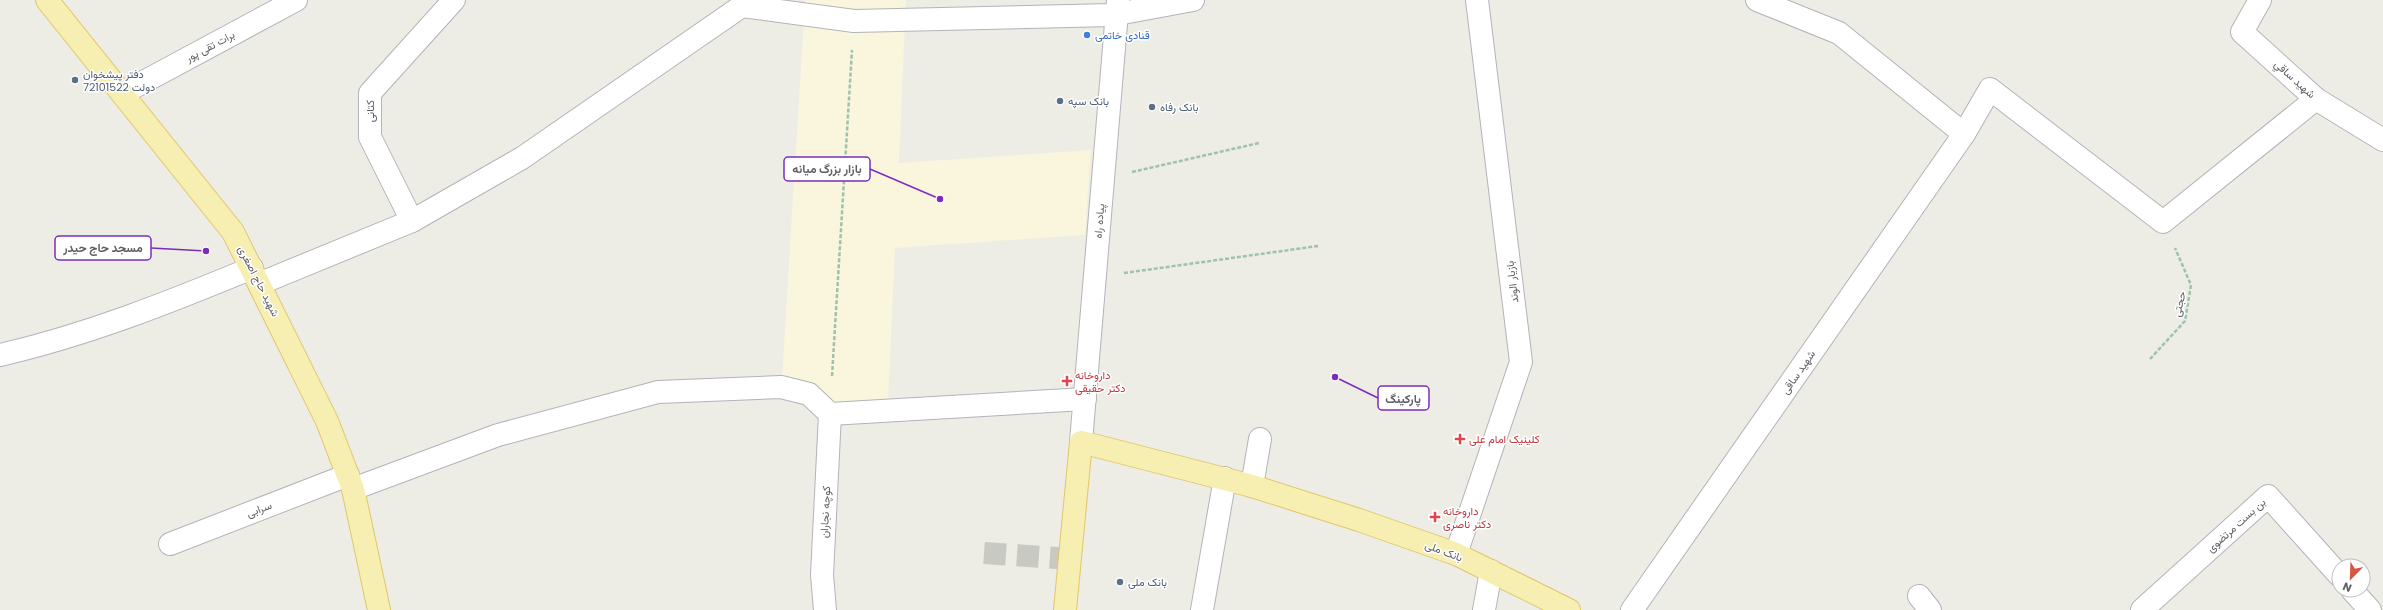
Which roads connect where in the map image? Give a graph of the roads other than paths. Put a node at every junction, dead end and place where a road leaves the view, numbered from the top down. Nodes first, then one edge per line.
1 (47, 0) edge
2 (296, 0) edge
3 (454, 0) edge
4 (1193, 0) edge
5 (1477, 0) edge
6 (1757, 0) edge
7 (2260, 0) edge
8 (1117, 7) edge
9 (811, 8) edge
10 (123, 92) junction
11 (2316, 99) junction
12 (1964, 134) junction
13 (2383, 140) edge
14 (412, 221) junction
15 (256, 276) junction
16 (0, 355) edge
17 (1084, 399) junction
18 (830, 414) junction
19 (1260, 439) dead end
20 (1081, 442) junction
21 (1225, 478) junction
22 (350, 482) junction
23 (1252, 486) junction
24 (170, 544) dead end
25 (1456, 554) junction
26 (2331, 566) edge
27 (1491, 571) junction
28 (2359, 598) edge
29 (375, 609) edge
30 (825, 610) edge
31 (1065, 610) edge
32 (1202, 610) edge
33 (1484, 610) edge
34 (1569, 610) edge
35 (1632, 610) edge
36 (2142, 610) edge
37 (2370, 610) edge

1 - 10 main road, شهید حاج اصغری
2 - 10 street, برات تقی پور
3 - 14 street, کتانی
4 - 8 street
5 - 25 street, بازیار الوند
6 - 12 street
7 - 11 street, شهيد ساقي
8 - 9 street
8 - 17 street, پیاده راه
9 - 14 street
10 - 15 main road, شهید حاج اصغری
11 - 12 street, شهید ساقی
11 - 13 street, شهيد ساقي
12 - 35 street, شهید ساقی
14 - 15 street
15 - 16 street
15 - 22 main road, شهید حاج اصغری
17 - 18 street
17 - 20 street, پیاده راه
18 - 22 street, سرابی
18 - 30 street, کوچه نجاران
19 - 23 street
20 - 21 main road, بانک ملی
20 - 31 main road
21 - 23 main road, بانک ملی
21 - 32 street
22 - 24 street, سرابی
22 - 29 main road, شهید حاج اصغری
23 - 25 main road, بانک ملی
25 - 27 main road, بانک ملی
26 - 36 street, بن بست مرتضوی
27 - 33 street
27 - 34 main road, بانک ملی
28 - 37 street

